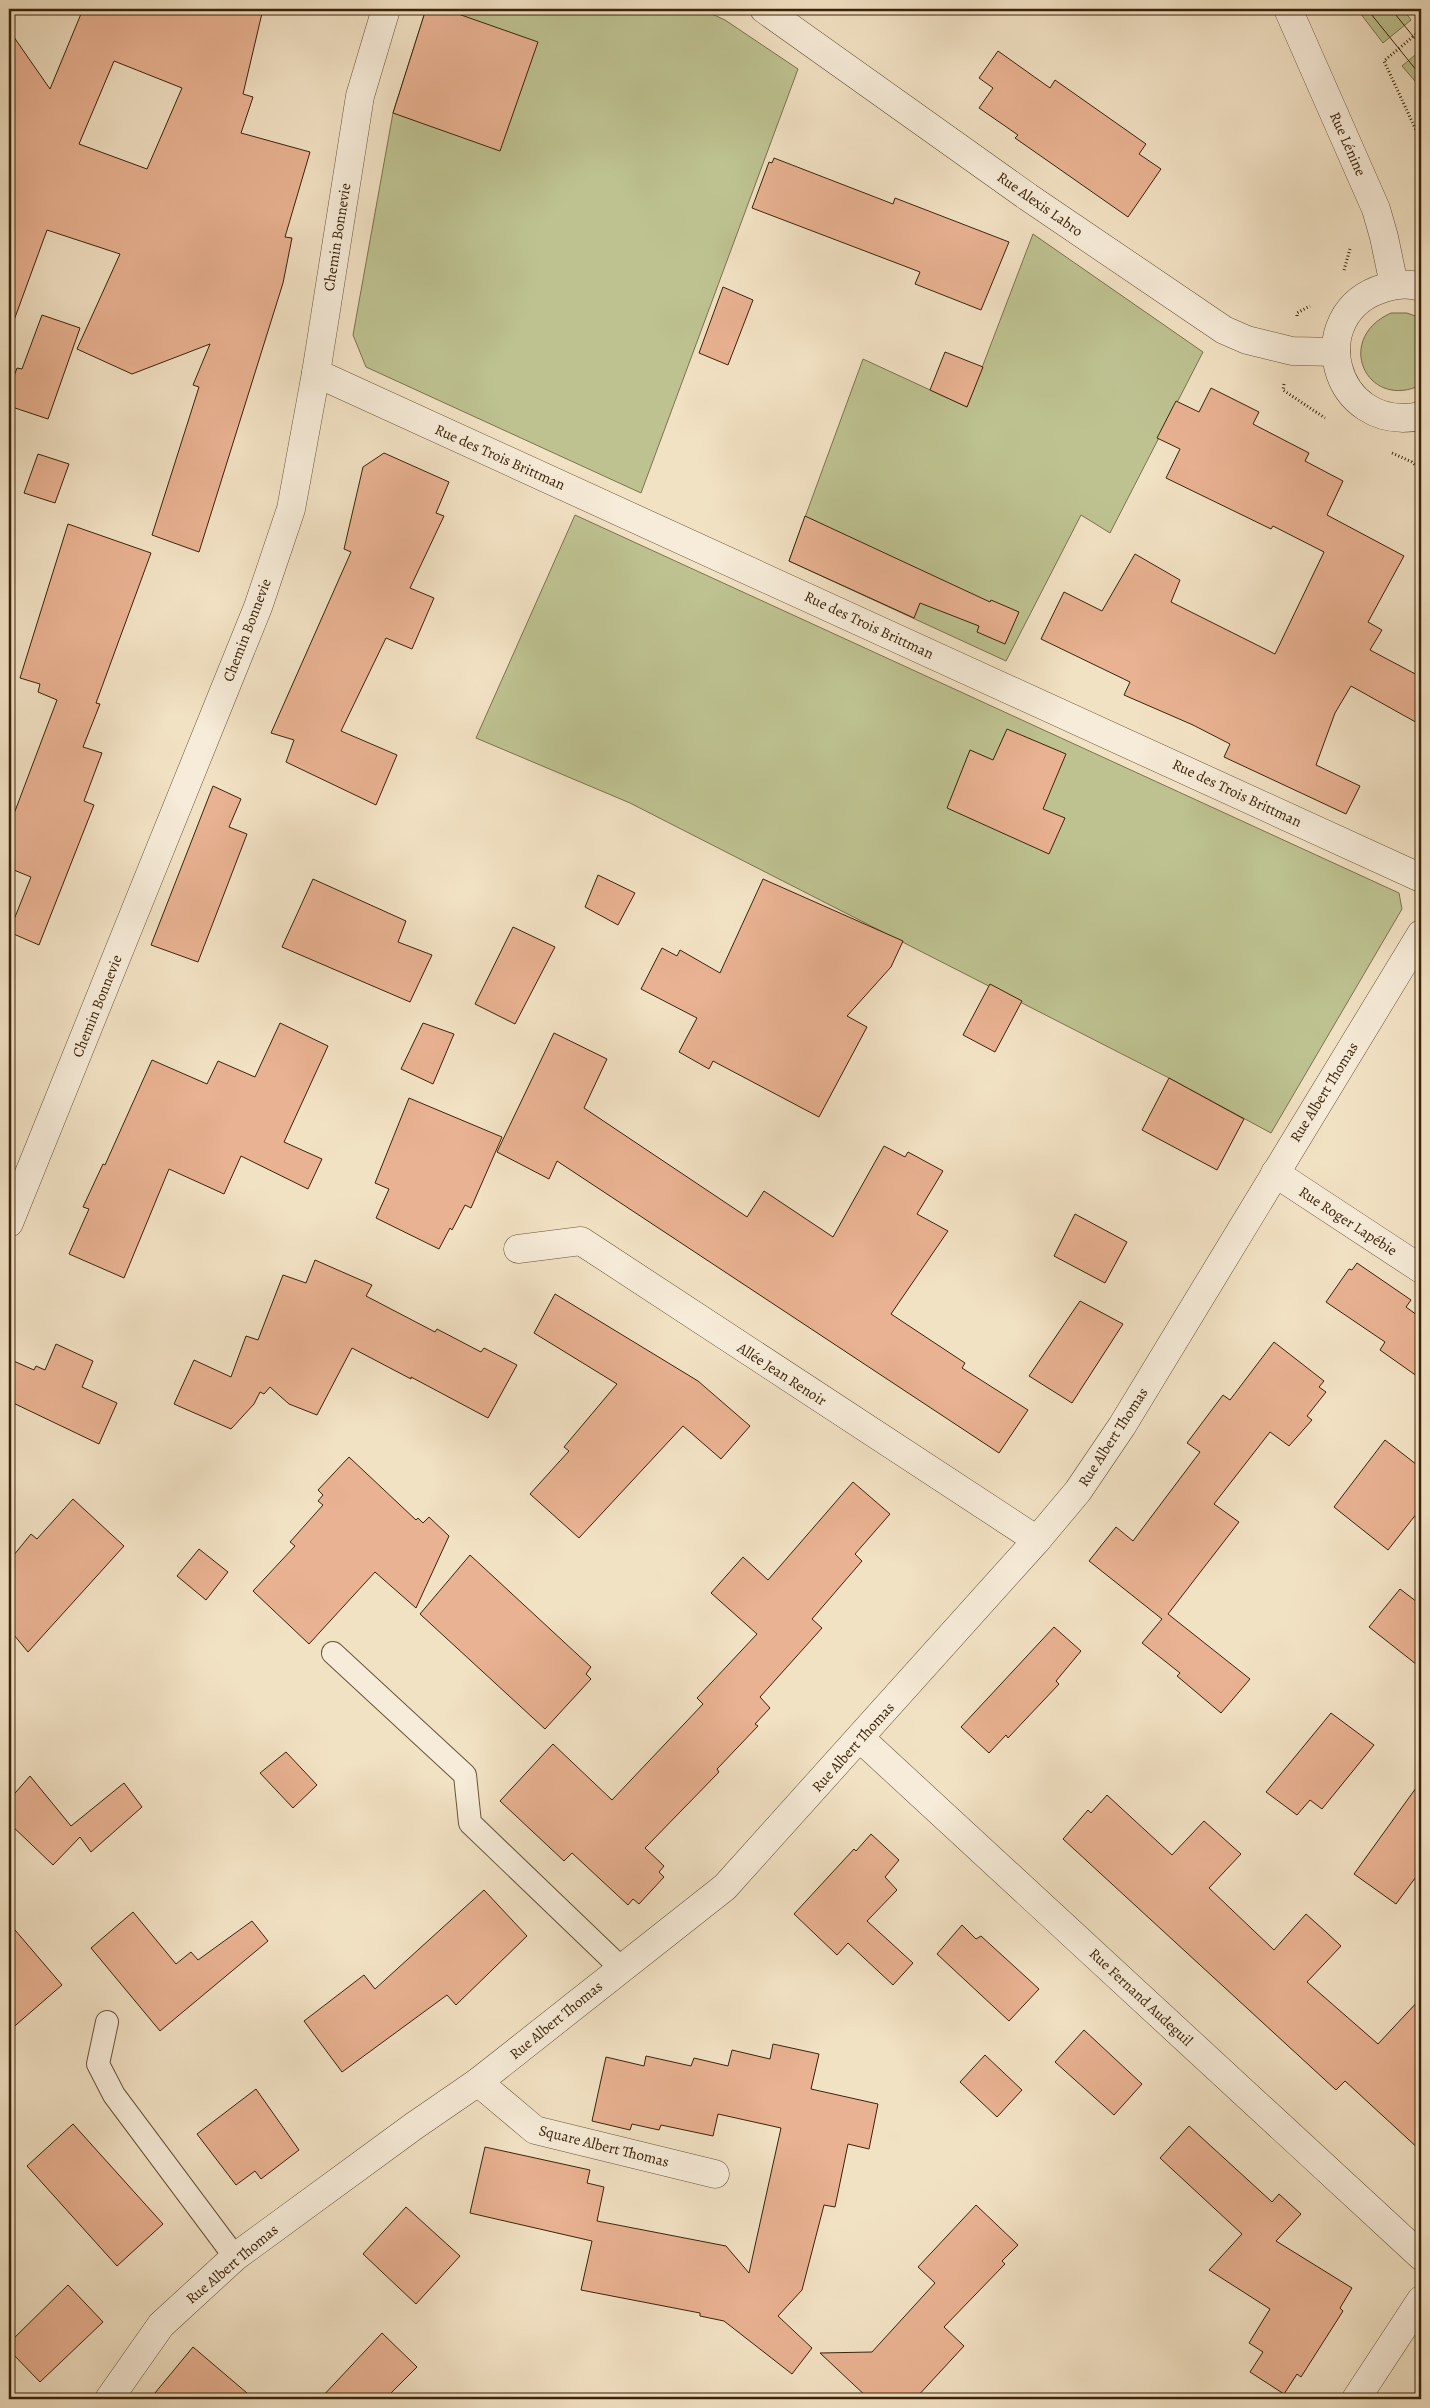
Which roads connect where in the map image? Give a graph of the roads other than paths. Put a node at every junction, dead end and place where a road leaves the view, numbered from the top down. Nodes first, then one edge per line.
1 (386, 9) edge
2 (764, 9) edge
3 (1288, 9) edge
4 (1394, 284) junction
5 (1421, 287) edge
6 (1336, 352) junction
7 (316, 373) junction
8 (1416, 422) edge
9 (1421, 878) edge
10 (1421, 934) edge
11 (1275, 1173) junction
12 (9, 1223) edge
13 (518, 1249) dead end
14 (1421, 1269) edge
15 (1037, 1540) junction
16 (333, 1653) dead end
17 (860, 1739) junction
18 (621, 1968) junction
19 (107, 2022) dead end
20 (478, 2082) junction
21 (715, 2174) dead end
22 (1421, 2256) edge
23 (235, 2257) junction
24 (1421, 2300) edge
25 (109, 2399) edge
26 (1356, 2399) edge

1 - 7 street, Chemin Bonnevie
2 - 6 street, Rue Alexis Labro
3 - 4 street, Rue Lénine
4 - 5 street
4 - 6 street
6 - 8 street
7 - 9 street, Rue des Trois Brittman
7 - 12 street, Chemin Bonnevie
10 - 11 street, Rue Albert Thomas
11 - 14 street, Rue Roger Lapébie
11 - 15 street, Rue Albert Thomas
13 - 15 street, Allée Jean Renoir
15 - 17 street, Rue Albert Thomas
16 - 18 lane
17 - 18 street, Rue Albert Thomas
17 - 22 street, Rue Fernand Audeguil
18 - 20 street, Rue Albert Thomas
19 - 23 lane
20 - 21 street, Square Albert Thomas
20 - 23 street, Rue Albert Thomas
23 - 25 street, Rue Albert Thomas
24 - 26 street

